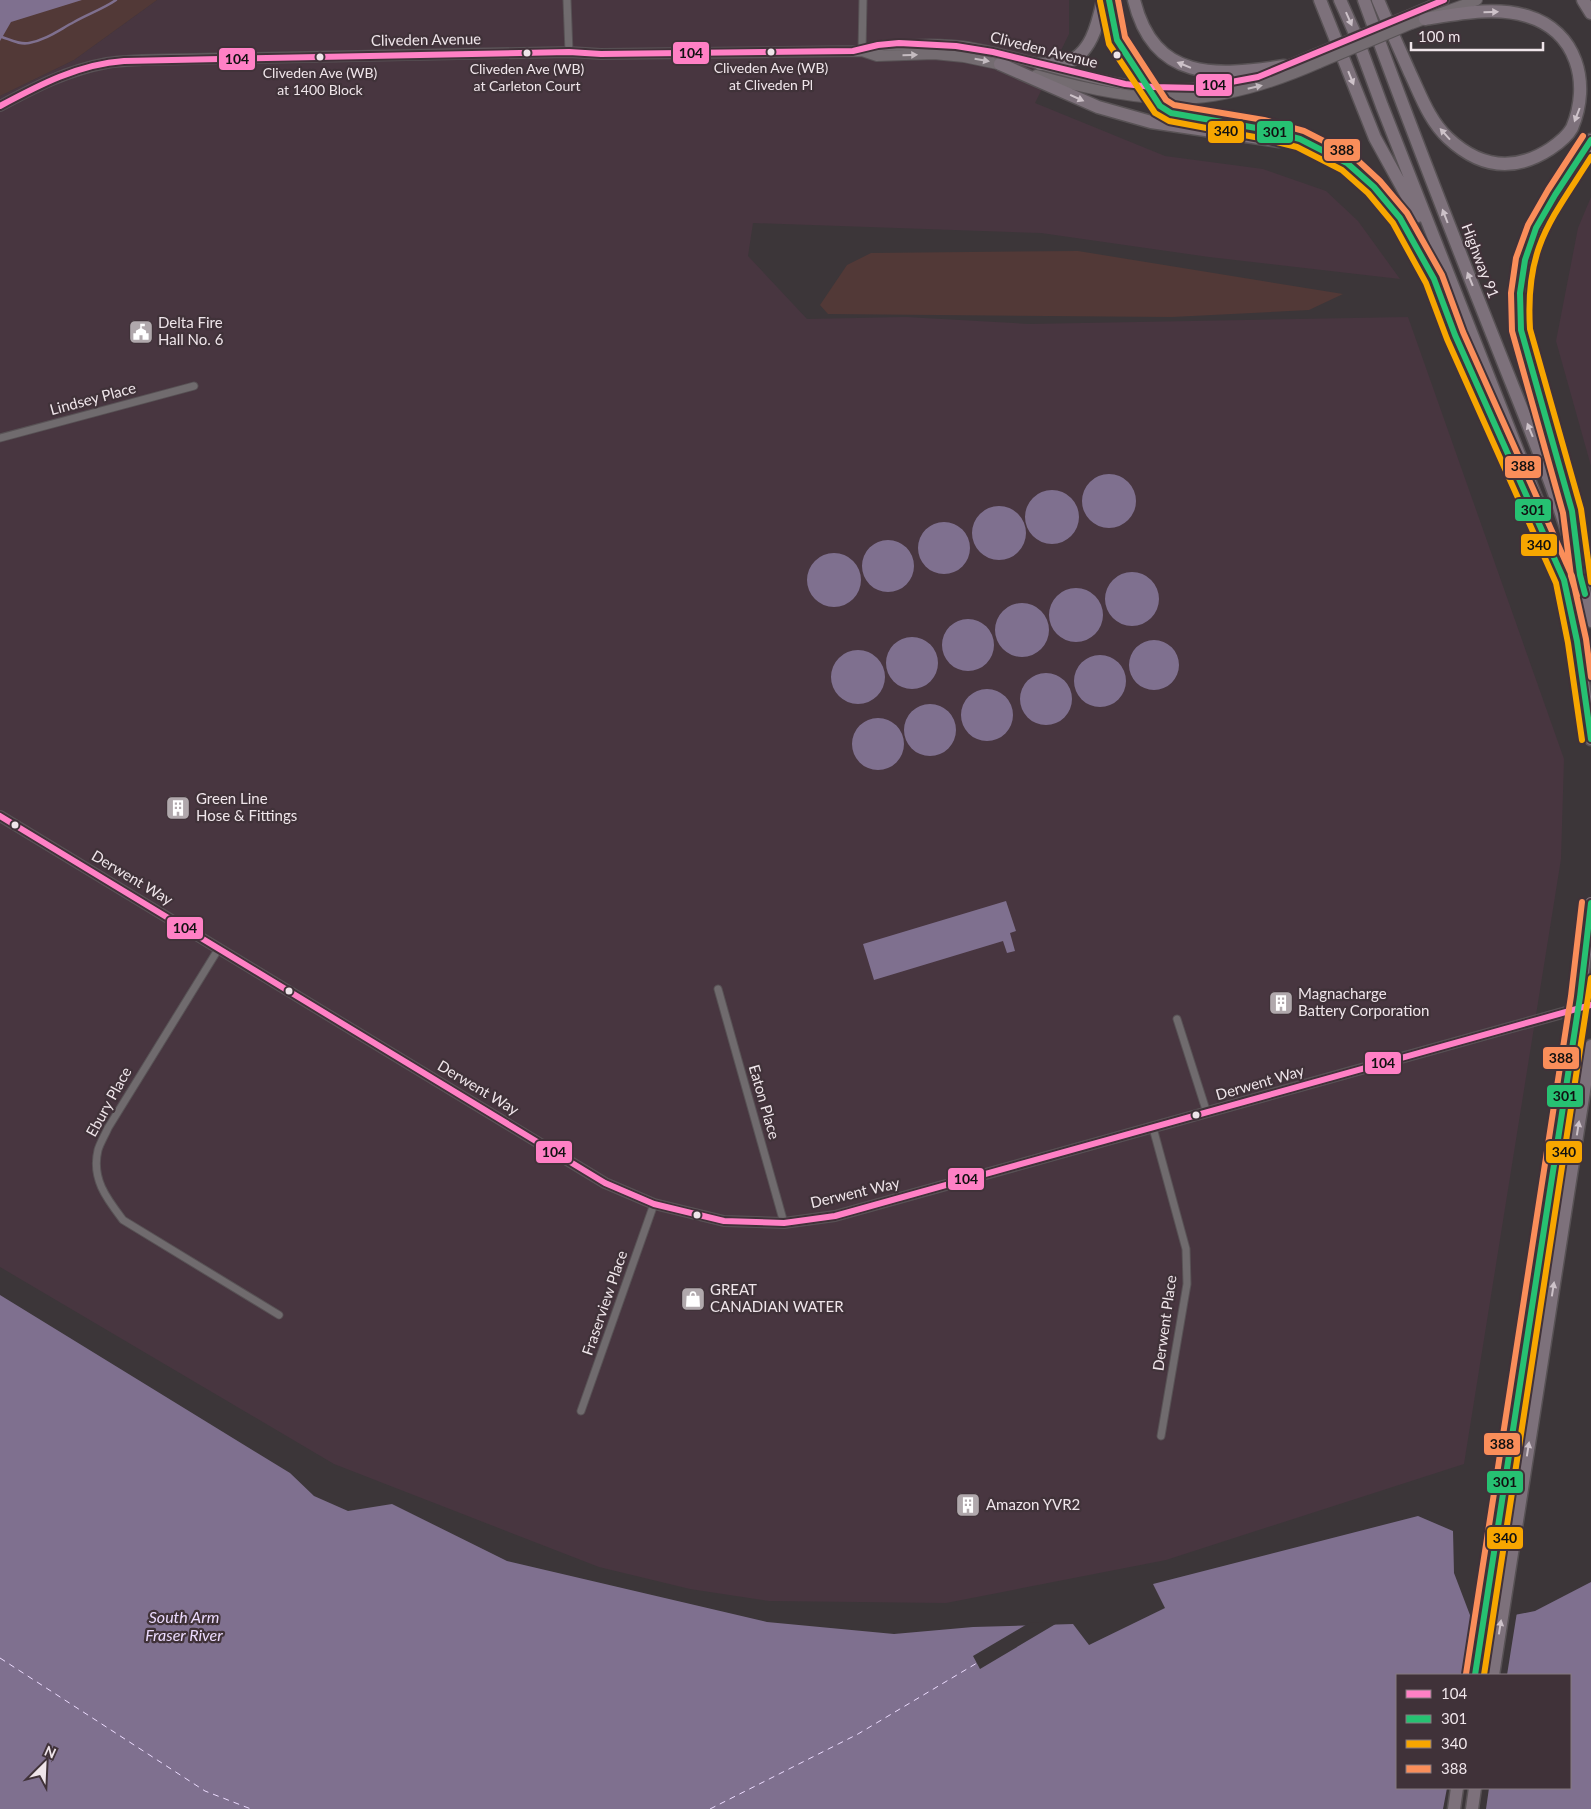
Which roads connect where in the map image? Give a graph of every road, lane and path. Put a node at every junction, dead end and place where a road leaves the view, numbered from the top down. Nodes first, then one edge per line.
1 (567, 0) edge
2 (863, 0) edge
3 (1103, 0) edge
4 (1110, 0) edge
5 (1134, 0) edge
6 (1320, 0) edge
7 (1340, 0) edge
8 (1364, 0) edge
9 (1378, 0) edge
10 (1444, 0) edge
11 (1477, 0) edge
12 (1583, 0) edge
13 (1591, 13) edge
14 (1410, 19) junction
15 (1425, 19) junction
16 (862, 51) junction
17 (568, 52) junction
18 (1317, 58) junction
19 (1000, 64) junction
20 (1040, 64) junction
21 (1284, 66) junction
22 (1151, 92) junction
23 (0, 106) edge
24 (1591, 140) edge
25 (1328, 153) junction
26 (1444, 264) junction
27 (194, 386) dead end
28 (0, 438) edge
29 (1580, 575) junction
30 (1564, 580) junction
31 (1591, 621) edge
32 (1591, 739) edge
33 (0, 816) edge
34 (1591, 903) edge
35 (218, 948) junction
36 (718, 989) dead end
37 (1591, 1005) edge
38 (1177, 1019) dead end
39 (1591, 1046) edge
40 (1207, 1113) junction
41 (1153, 1128) junction
42 (654, 1204) junction
43 (784, 1223) junction
44 (278, 1315) dead end
45 (581, 1411) dead end
46 (1161, 1436) dead end
47 (1475, 1674) edge
48 (1493, 1674) edge
49 (1457, 1789) edge
50 (1476, 1789) edge
51 (1454, 1809) edge
52 (1472, 1809) edge

1 - 17 street
2 - 16 street
3 - 20 highway
4 - 22 highway
21 -> 5 highway
6 -> 26 highway
7 -> 26 highway
29 -> 8 highway, Highway 91
15 -> 9 highway
10 - 14 street, Cliveden Avenue
11 - 15 street, Cliveden Avenue
12 - 13 highway
14 - 15 street, Cliveden Avenue
14 - 18 street, Cliveden Avenue, bridge
16 - 17 street, Cliveden Avenue
16 -> 19 street, Cliveden Avenue
16 - 20 street, Cliveden Avenue
17 - 23 street, Cliveden Avenue
18 - 21 street, Cliveden Avenue
22 -> 18 street, Cliveden Avenue
19 - 22 street, Cliveden Avenue
19 -> 25 highway
20 - 22 street, Cliveden Avenue
21 - 22 street, Cliveden Avenue
22 - 25 highway
24 - 29 highway
25 - 30 highway
26 - 30 highway
27 - 28 street, Lindsey Place
29 - 31 highway, Highway 91
30 - 32 highway
33 - 35 street, Derwent Way
34 - 47 highway, bridge
35 - 42 street, Derwent Way
35 - 44 street, Ebury Place
36 - 43 street, Eaton Place
37 - 40 street, Derwent Way
38 - 40 street
48 -> 39 highway
40 - 41 street, Derwent Way
41 - 43 street, Derwent Way
41 - 46 street, Derwent Place
42 - 43 street, Derwent Way
42 - 45 street, Fraserview Place
49 - 51 highway
50 - 52 highway

